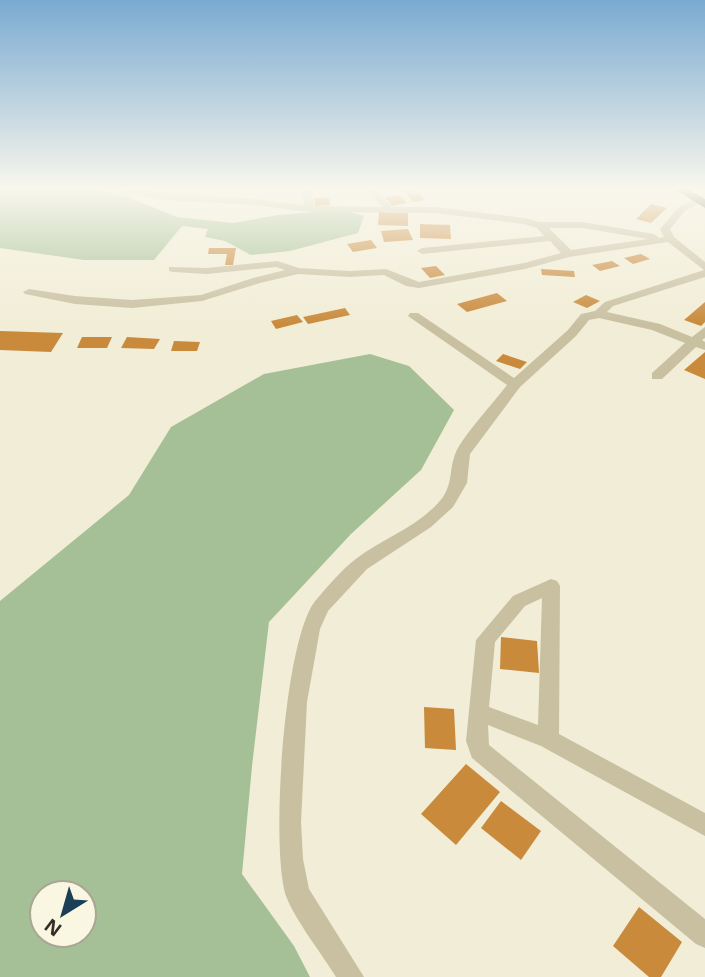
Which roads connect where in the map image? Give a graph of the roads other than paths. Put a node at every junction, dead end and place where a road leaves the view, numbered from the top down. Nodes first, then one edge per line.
1 (548, 235) edge
2 (639, 235) edge
3 (668, 235) edge
4 (551, 238) junction
5 (670, 240) junction
6 (422, 251) dead end
7 (705, 252) edge
8 (568, 254) junction
9 (689, 256) junction
10 (173, 269) dead end
11 (705, 270) edge
12 (298, 271) junction
13 (29, 292) dead end
14 (599, 314) junction
15 (414, 316) dead end
16 (701, 340) edge
17 (657, 376) dead end
18 (515, 384) junction
19 (478, 712) junction
20 (548, 739) junction
21 (705, 825) edge
22 (705, 935) edge
23 (351, 977) edge

1 - 4 street
2 - 5 street
3 - 5 street
4 - 6 street
4 - 8 street
5 - 8 street
5 - 9 street
7 - 9 street
8 - 12 street
9 - 11 street
10 - 12 street
11 - 14 street
12 - 13 street
14 - 16 street
14 - 18 street
15 - 18 street
16 - 17 street
18 - 23 street
19 - 20 street
19 - 20 street
19 - 22 street
20 - 21 street

